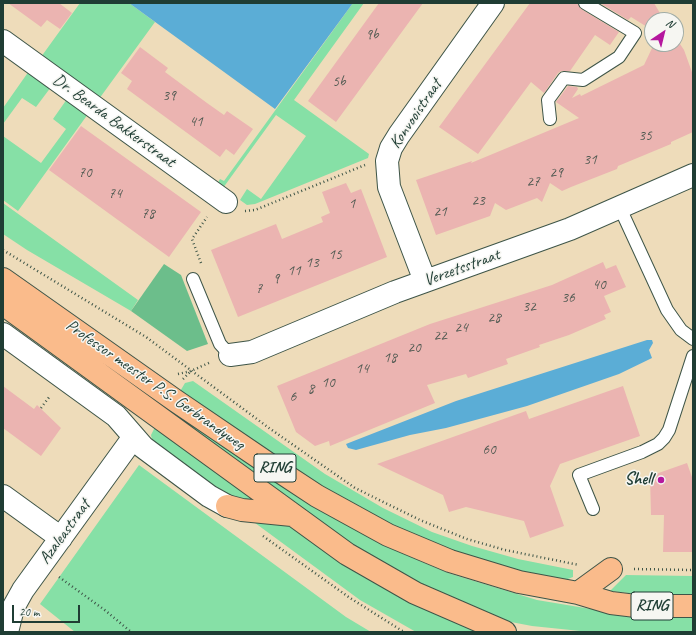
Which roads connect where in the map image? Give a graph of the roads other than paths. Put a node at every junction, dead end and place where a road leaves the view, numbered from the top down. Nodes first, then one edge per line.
1 (492, 3) edge
2 (585, 3) edge
3 (3, 41) edge
4 (550, 119) dead end
5 (693, 175) edge
6 (223, 200) road end
7 (620, 208) junction
8 (3, 279) edge
9 (193, 279) road end
10 (425, 281) junction
11 (3, 304) edge
12 (3, 334) edge
13 (693, 339) edge
14 (230, 355) joint
15 (693, 356) edge
16 (133, 438) junction
17 (3, 496) edge
18 (227, 506) joint
19 (593, 509) dead end
20 (292, 515) junction
21 (61, 538) junction
22 (611, 568) road end
23 (578, 593) junction
24 (693, 606) edge
25 (8, 608) edge
26 (7, 632) edge
27 (505, 632) edge

1 - 10 street, Konvooistraat
2 - 4 lane
3 - 6 street, Dr. Bearda Bakkerstraat
5 - 7 street, Verzetsstraat
7 - 10 street, Verzetsstraat
7 - 13 lane
8 - 23 main road, Professor meester P.S. Gerbrandyweg / RING
9 - 14 lane
10 - 14 street, Verzetsstraat
11 - 20 main road, Professor meester P.S. Gerbrandyweg / RING
12 - 16 street
15 - 19 lane
16 - 18 street
16 - 21 street, Azaleastraat
17 - 21 street
18 - 20 main road
20 - 27 main road, Professor meester P.S. Gerbrandyweg / RING
21 - 25 street, Azaleastraat
22 - 23 main road
23 - 24 main road, Professor meester P.S. Gerbrandyweg / RING
25 - 26 street, Azaleastraat

